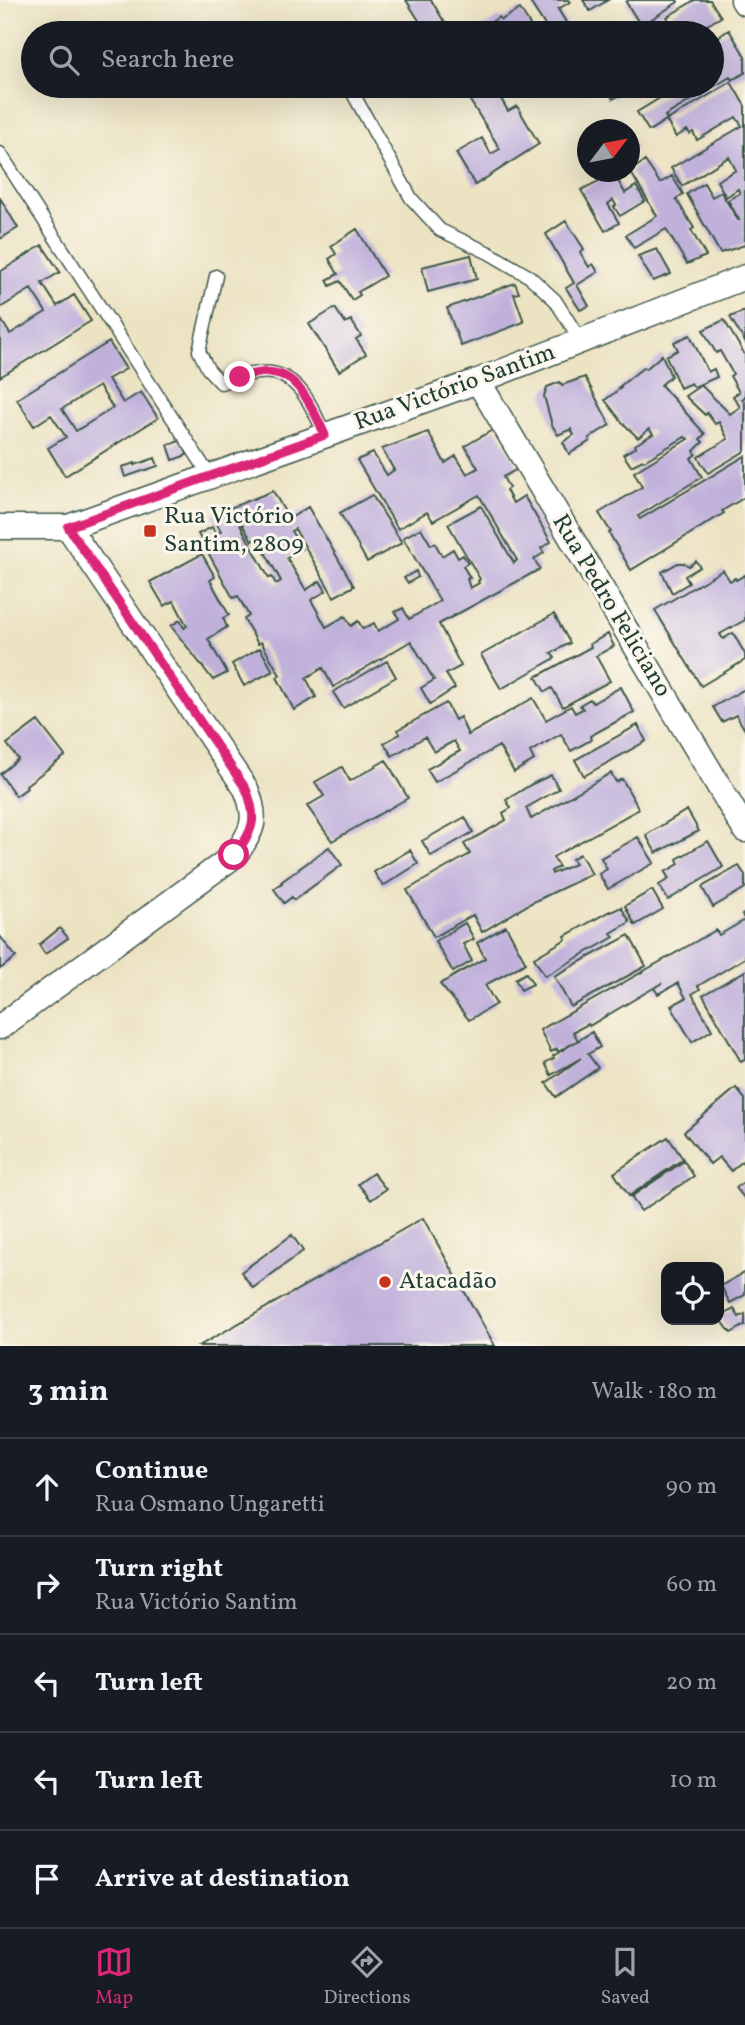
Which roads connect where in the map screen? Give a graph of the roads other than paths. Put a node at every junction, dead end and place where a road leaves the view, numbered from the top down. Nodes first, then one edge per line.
1 (355, 98) edge
2 (0, 153) edge
3 (216, 276) dead end
4 (745, 277) edge
5 (581, 341) junction
6 (478, 381) junction
7 (325, 435) junction
8 (210, 476) junction
9 (0, 527) edge
10 (68, 527) junction
11 (745, 830) edge
12 (0, 1027) edge

1 - 5 lane
2 - 8 lane
3 - 7 lane
4 - 5 street, Rua Victório Santim
5 - 6 street, Rua Victório Santim
6 - 7 street, Rua Victório Santim
6 - 11 street, Rua Pedro Feliciano
7 - 8 street, Rua Victório Santim
8 - 10 street, Rua Victório Santim
9 - 10 street, Rua Victório Santim
10 - 12 street

